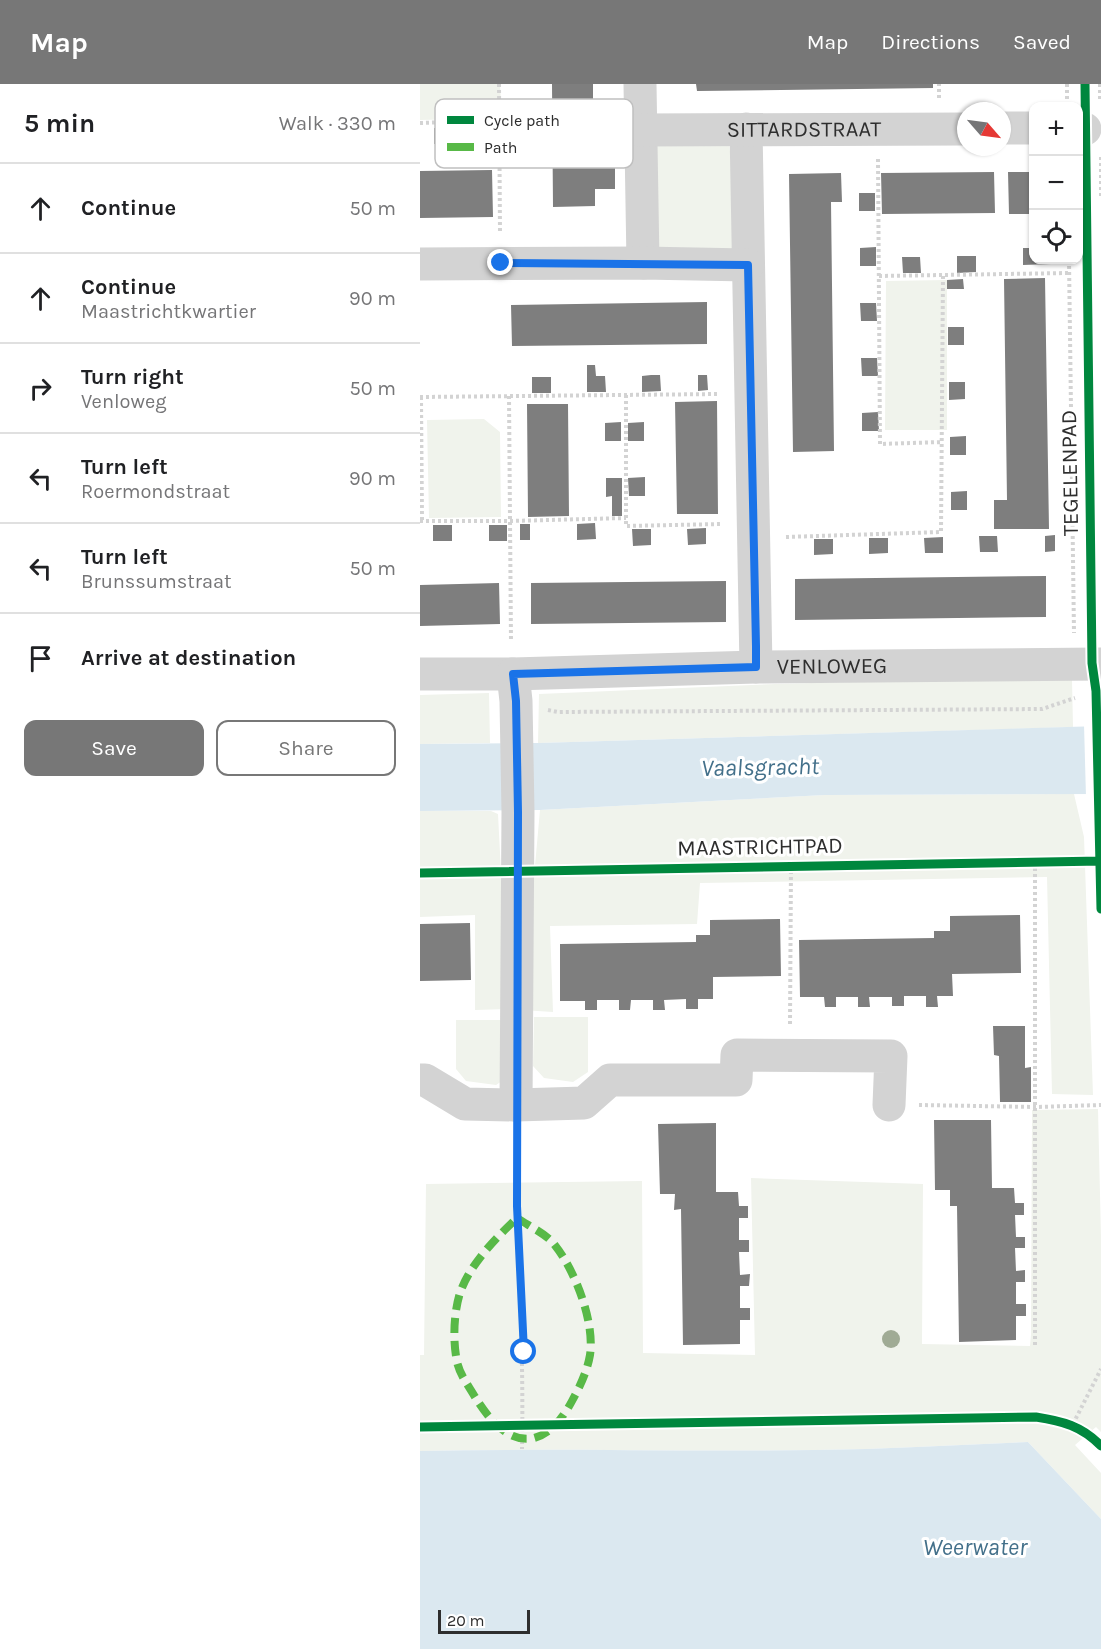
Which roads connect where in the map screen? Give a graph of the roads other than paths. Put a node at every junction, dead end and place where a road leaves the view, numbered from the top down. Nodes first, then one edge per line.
1 (640, 84) edge
2 (1011, 128) edge
3 (1029, 128) edge
4 (746, 129) junction
5 (957, 129) edge
6 (640, 130) junction
7 (643, 262) junction
8 (420, 264) edge
9 (748, 265) junction
10 (756, 667) junction
11 (1091, 670) edge
12 (420, 674) edge
13 (514, 688) junction
14 (420, 1080) edge
15 (516, 1105) junction
16 (889, 1105) road end

1 - 6 street
2 - 3 street
4 - 5 street, SITTARDSTRAAT
4 - 6 street, SITTARDSTRAAT
4 - 9 street
6 - 7 street
7 - 8 street
7 - 9 street
9 - 10 street
10 - 11 street, VENLOWEG
10 - 13 street, VENLOWEG
12 - 13 street, VENLOWEG
13 - 15 street
14 - 15 street
15 - 16 street

